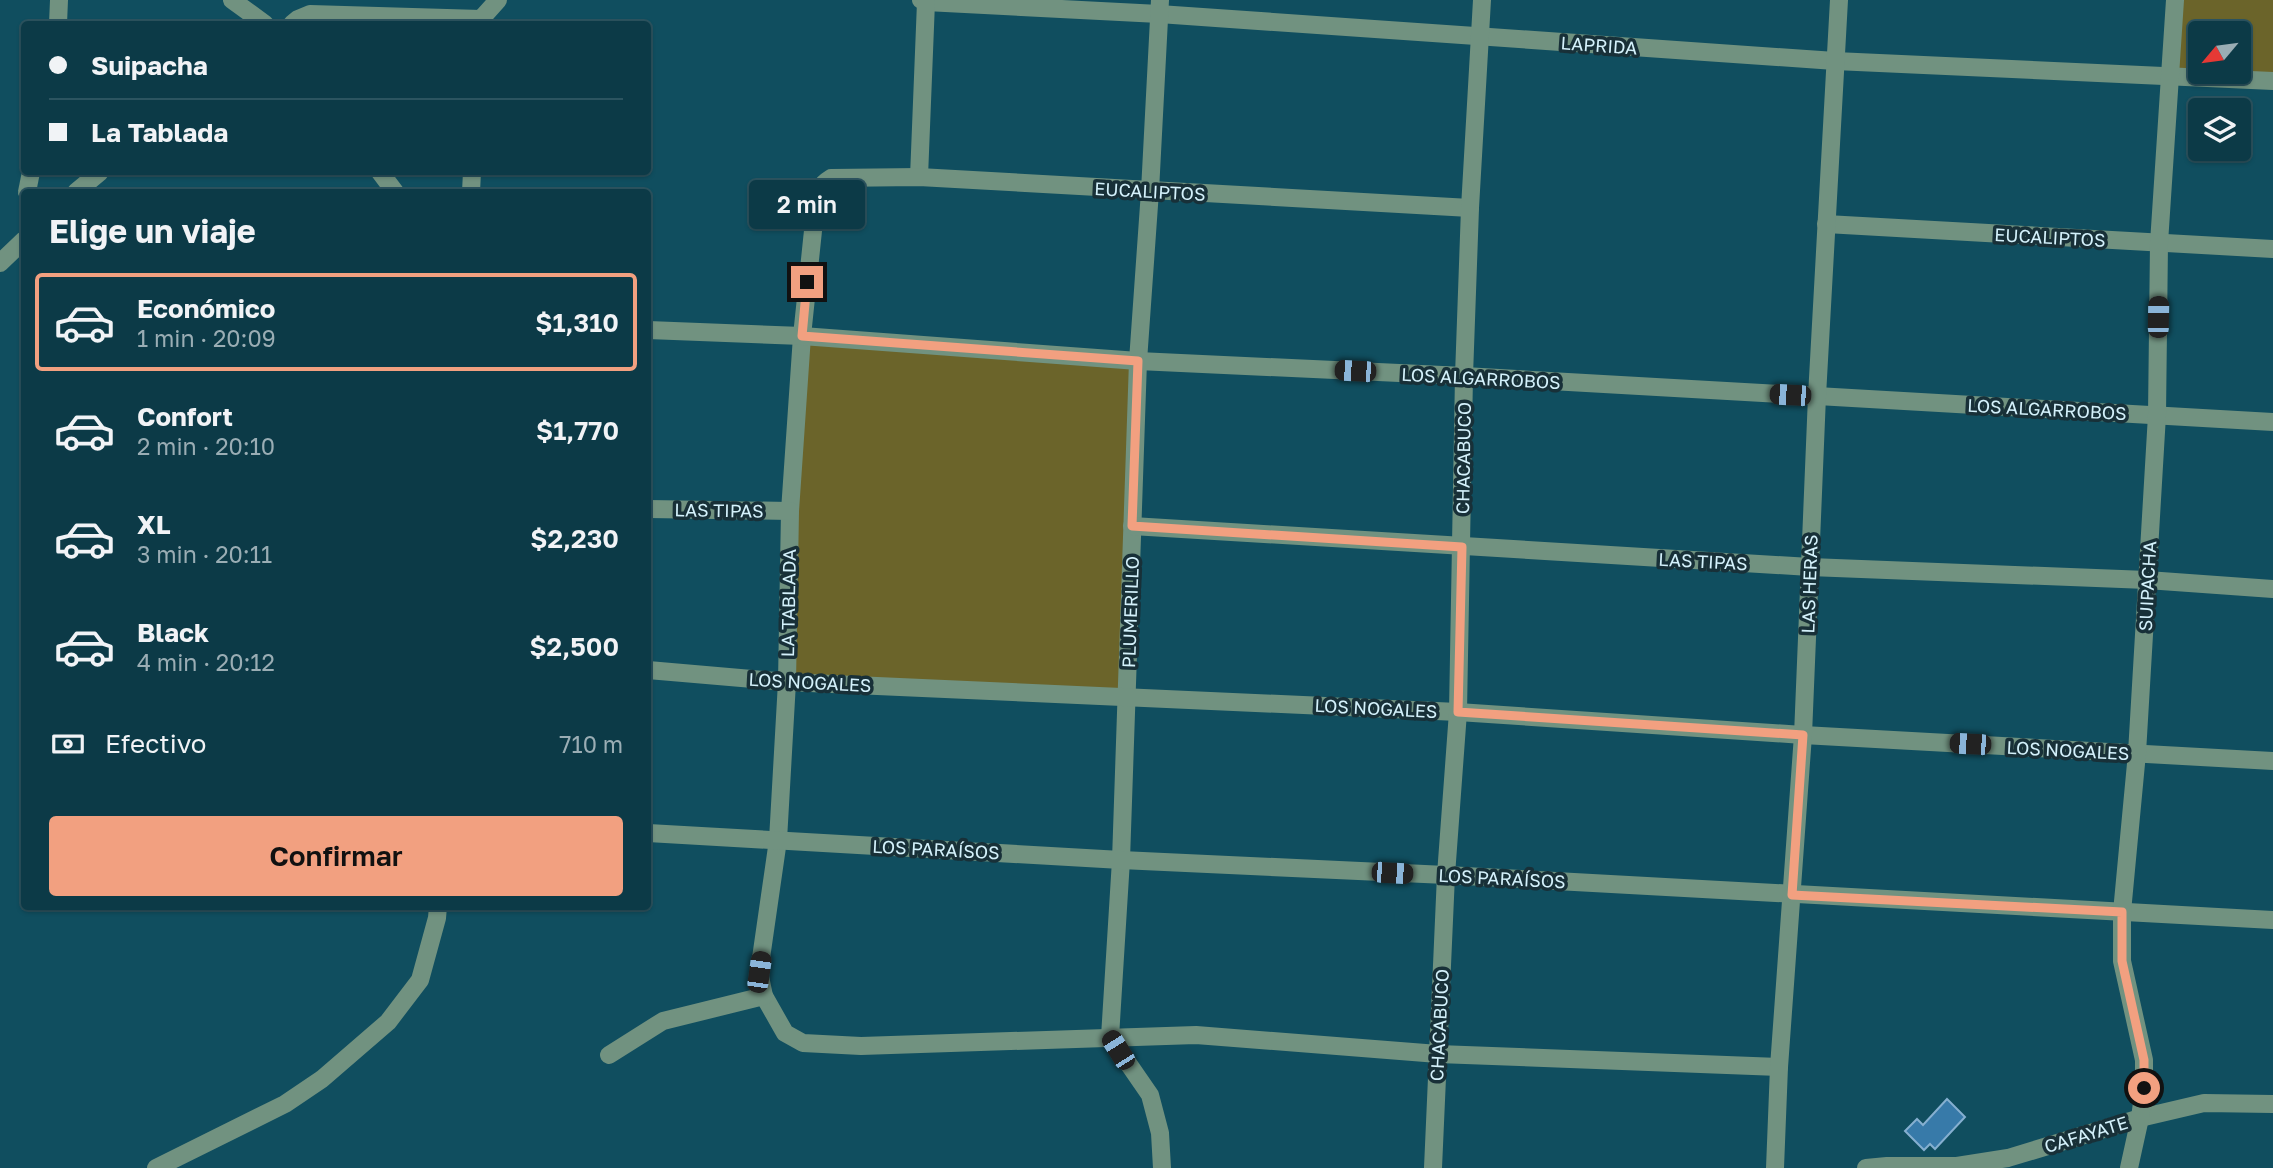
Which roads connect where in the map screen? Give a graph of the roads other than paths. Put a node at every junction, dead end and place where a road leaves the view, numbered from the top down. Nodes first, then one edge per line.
1 (59, 0) edge
2 (232, 0) edge
3 (498, 0) edge
4 (1482, 0) edge
5 (1839, 0) edge
6 (2175, 0) edge
7 (923, 1) edge
8 (1160, 7) edge
9 (58, 21) edge
10 (261, 21) edge
11 (296, 21) edge
12 (460, 21) edge
13 (482, 21) edge
14 (1480, 37) junction
15 (1835, 61) junction
16 (2170, 76) junction
17 (2273, 81) edge
18 (96, 175) edge
19 (919, 177) junction
20 (831, 178) joint
21 (80, 189) edge
22 (1150, 191) junction
23 (1470, 208) junction
24 (1826, 225) junction
25 (21, 243) edge
26 (2159, 243) junction
27 (2273, 249) edge
28 (0, 263) edge
29 (651, 330) edge
30 (802, 336) junction
31 (1138, 361) junction
32 (1464, 376) junction
33 (1817, 396) junction
34 (2157, 415) junction
35 (2273, 422) edge
36 (651, 509) edge
37 (790, 512) junction
38 (1132, 526) junction
39 (1462, 547) junction
40 (1810, 568) junction
41 (2147, 580) junction
42 (2273, 589) edge
43 (651, 670) edge
44 (787, 682) junction
45 (1128, 698) junction
46 (1458, 712) junction
47 (1803, 735) junction
48 (2137, 753) junction
49 (2273, 761) edge
50 (651, 833) edge
51 (778, 840) junction
52 (1121, 860) junction
53 (1446, 875) junction
54 (1792, 895) junction
55 (437, 910) edge
56 (2122, 912) junction
57 (2273, 920) edge
58 (764, 996) junction
59 (1110, 1037) junction
60 (1437, 1054) junction
61 (609, 1055) dead end
62 (1779, 1067) junction
63 (2273, 1104) edge
64 (2140, 1118) junction
65 (156, 1168) edge
66 (1162, 1168) edge
67 (1433, 1168) edge
68 (1775, 1168) edge
69 (1866, 1168) edge
70 (2129, 1168) edge

1 - 9 street
2 - 10 street
3 - 13 street
4 - 14 street, CHACABUCO
5 - 15 street, LAS HERAS
6 - 16 street, SUIPACHA
7 - 8 street, LAPRIDA
7 - 19 street
8 - 14 street, LAPRIDA
8 - 22 street, PLUMERILLO
11 - 12 street
14 - 15 street, LAPRIDA
14 - 23 street, CHACABUCO
15 - 16 street, LAPRIDA
15 - 24 street, LAS HERAS
16 - 17 street, LAPRIDA
16 - 26 street, SUIPACHA
18 - 21 street
19 - 20 street, EUCALIPTOS
19 - 22 street, EUCALIPTOS
20 - 30 street, LA TABLADA
22 - 23 street, EUCALIPTOS
22 - 31 street, PLUMERILLO
23 - 32 street, CHACABUCO
24 - 26 street, EUCALIPTOS
24 - 33 street, LAS HERAS
25 - 28 street
26 - 27 street, EUCALIPTOS
26 - 34 street, SUIPACHA
29 - 30 street, LOS ALGARROBOS
30 - 31 street, LOS ALGARROBOS
30 - 37 street, LA TABLADA
31 - 32 street, LOS ALGARROBOS
31 - 38 street, PLUMERILLO
32 - 33 street, LOS ALGARROBOS
32 - 39 street, CHACABUCO
33 - 34 street, LOS ALGARROBOS
33 - 40 street, LAS HERAS
34 - 35 street, LOS ALGARROBOS
34 - 41 street, SUIPACHA
36 - 37 street, LAS TIPAS
37 - 44 street, LA TABLADA
38 - 39 street, LAS TIPAS
38 - 45 street, PLUMERILLO
39 - 40 street, LAS TIPAS
39 - 46 street, CHACABUCO
40 - 41 street, LAS TIPAS
40 - 47 street, LAS HERAS
41 - 42 street, LAS TIPAS
41 - 48 street, SUIPACHA
43 - 44 street, LOS NOGALES
44 - 45 street, LOS NOGALES
44 - 51 street, LA TABLADA
45 - 46 street, LOS NOGALES
45 - 52 street, PLUMERILLO
46 - 47 street, LOS NOGALES
46 - 53 street, CHACABUCO
47 - 48 street, LOS NOGALES
47 - 54 street, LAS HERAS
48 - 49 street, LOS NOGALES
48 - 56 street, SUIPACHA
50 - 51 street, LOS PARAÍSOS
51 - 52 street, LOS PARAÍSOS
51 - 58 street, LA TABLADA
52 - 53 street, LOS PARAÍSOS
52 - 59 street, PLUMERILLO
53 - 54 street, LOS PARAÍSOS
53 - 60 street, CHACABUCO
54 - 56 street, LOS PARAÍSOS
54 - 62 street, LAS HERAS
55 - 65 street
56 - 57 street, LOS PARAÍSOS
56 - 64 street, SUIPACHA
58 - 59 street, LA TABLADA
58 - 61 street
59 - 60 street, LA TABLADA
59 - 66 street
60 - 62 street, LA TABLADA
60 - 67 street, CHACABUCO
62 - 68 street, LAS HERAS
63 - 64 street, CAFAYATE
64 - 69 street, CAFAYATE
64 - 70 street, SUIPACHA

